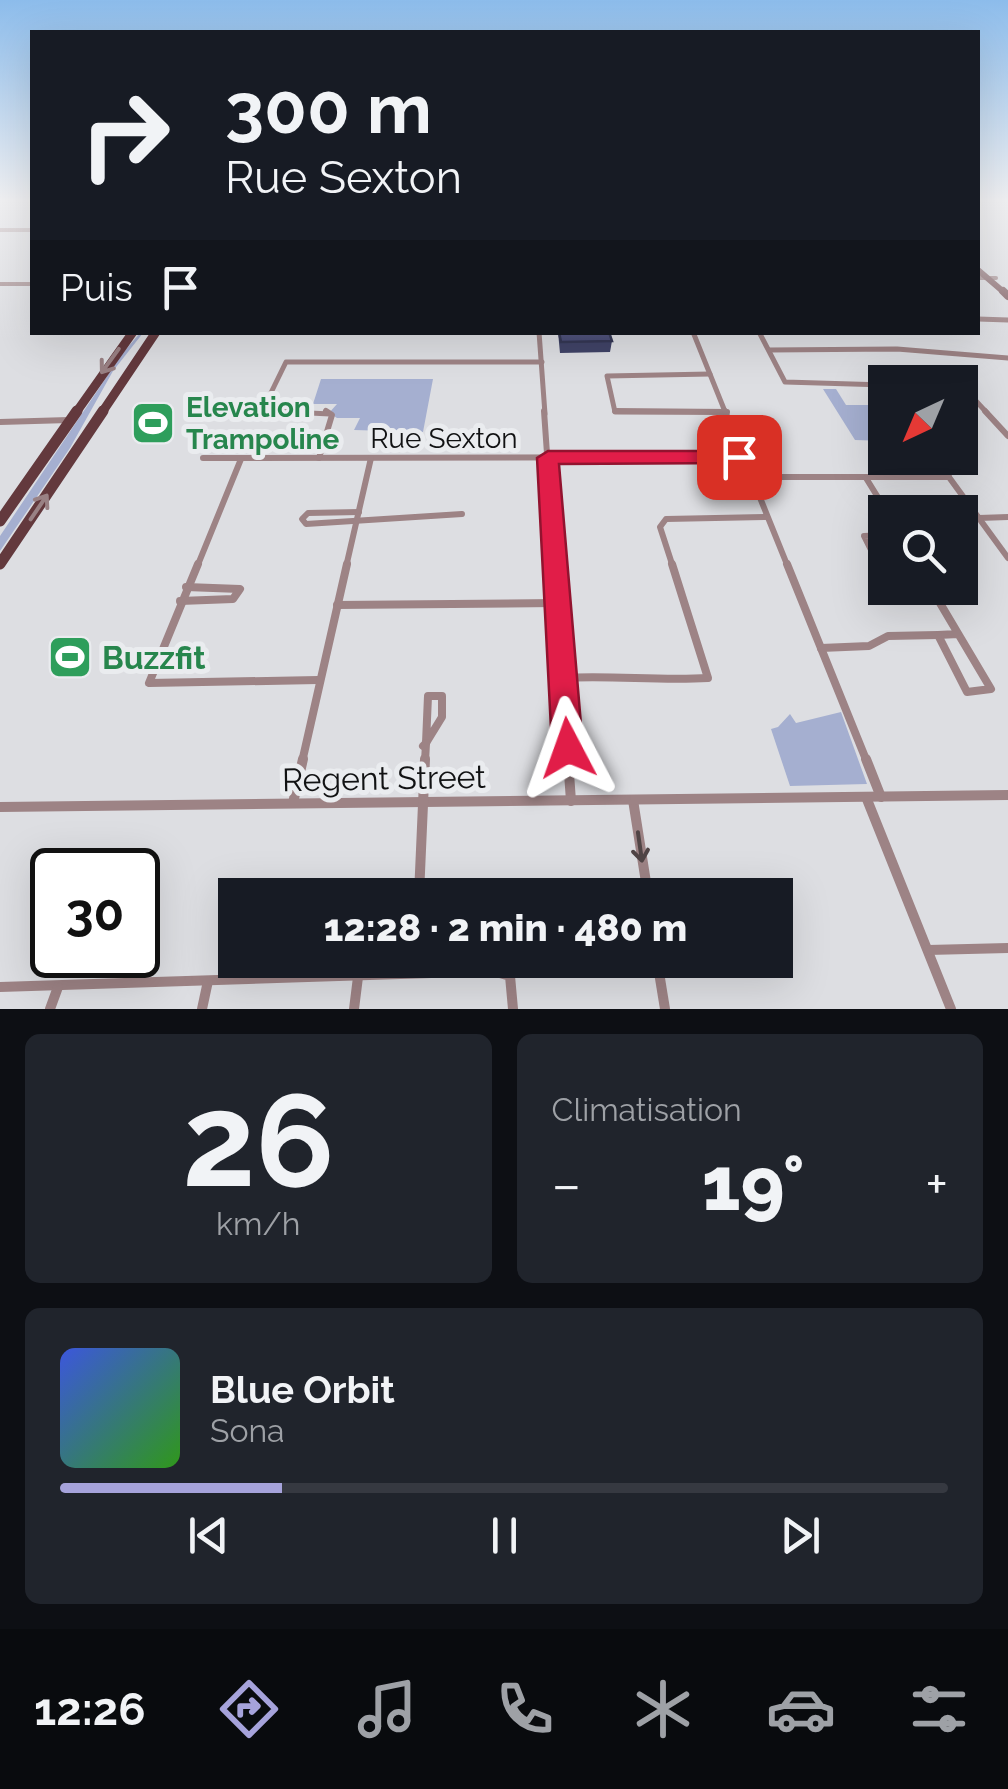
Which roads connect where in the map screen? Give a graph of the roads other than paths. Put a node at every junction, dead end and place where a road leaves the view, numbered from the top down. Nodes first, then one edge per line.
1 (980, 264) edge
2 (982, 278) edge
3 (996, 278) junction
4 (0, 284) edge
5 (30, 284) edge
6 (1008, 288) edge
7 (1008, 296) edge
8 (980, 319) edge
9 (1008, 320) edge
10 (131, 335) edge
11 (154, 335) edge
12 (539, 335) edge
13 (694, 335) edge
14 (761, 335) edge
15 (769, 350) junction
16 (1007, 359) edge
17 (542, 362) junction
18 (710, 374) junction
19 (868, 384) edge
20 (978, 403) edge
21 (726, 412) junction
22 (70, 420) junction
23 (0, 422) edge
24 (1008, 436) edge
25 (746, 457) junction
26 (203, 458) dead end
27 (319, 458) junction
28 (371, 458) junction
29 (548, 458) junction
30 (241, 459) junction
31 (753, 477) junction
32 (866, 477) junction
33 (949, 477) joint
34 (876, 495) edge
35 (462, 514) dead end
36 (358, 517) junction
37 (766, 517) junction
38 (1008, 517) edge
39 (979, 518) junction
40 (0, 521) edge
41 (1008, 558) edge
42 (0, 564) edge
43 (186, 586) junction
44 (180, 601) junction
45 (556, 603) junction
46 (337, 605) junction
47 (942, 605) edge
48 (958, 634) junction
49 (938, 635) junction
50 (821, 648) junction
51 (562, 678) junction
52 (318, 680) junction
53 (423, 746) junction
54 (1008, 796) edge
55 (866, 797) junction
56 (881, 797) junction
57 (571, 800) junction
58 (634, 800) junction
59 (423, 802) junction
60 (292, 804) junction
61 (0, 807) edge
62 (421, 878) edge
63 (645, 878) edge
64 (1008, 948) edge
65 (928, 950) junction
66 (320, 978) edge
67 (358, 978) edge
68 (510, 978) edge
69 (660, 978) edge
70 (208, 981) junction
71 (58, 986) junction
72 (0, 988) edge
73 (50, 1009) edge
74 (202, 1009) edge
75 (354, 1009) edge
76 (513, 1009) edge
77 (664, 1009) edge
78 (951, 1009) edge

1 - 3 main road
2 - 3 street
2 - 7 main road
3 - 6 main road
4 - 5 street
8 - 9 street
10 -> 22 main road
42 -> 11 main road
12 - 17 street
13 - 18 street
14 - 15 street
15 - 16 street
15 - 19 street
17 - 27 street
17 - 29 street
18 - 21 street
18 - 21 street
20 - 24 street
21 - 25 street
22 - 23 street
22 - 40 main road
25 - 29 street, Rue Sexton
25 - 31 street
26 - 30 street, Rue Sexton
27 - 28 street, Rue Sexton
27 - 30 street, Rue Sexton
28 - 29 street, Rue Sexton
28 - 36 street
29 - 45 street
30 - 43 street
31 - 32 street
31 - 37 street
32 - 33 street
32 - 34 street
33 - 39 street
35 - 36 street
36 - 36 street
36 - 46 street
37 - 50 street
37 - 51 street
38 - 39 street
39 - 41 street
43 - 44 street
43 - 44 street
44 - 52 street
45 - 46 street
45 - 51 street
46 - 52 street
47 - 48 street
48 - 49 street
48 - 49 street
49 - 50 street
50 - 56 street
51 - 57 street
52 - 60 street
53 - 53 street
53 - 59 street
54 - 56 street, Regent Street
55 - 56 street, Regent Street
55 - 58 street, Regent Street
55 - 65 street
57 - 58 street, Regent Street
57 - 59 street, Regent Street
58 -> 63 street
59 - 60 street, Regent Street
59 - 62 street
60 - 61 street, Regent Street
64 - 65 street
65 - 78 street
66 - 70 street
67 - 75 street
68 - 76 street
69 - 77 street
70 - 71 street
70 - 74 street
71 - 72 street
71 - 73 street

